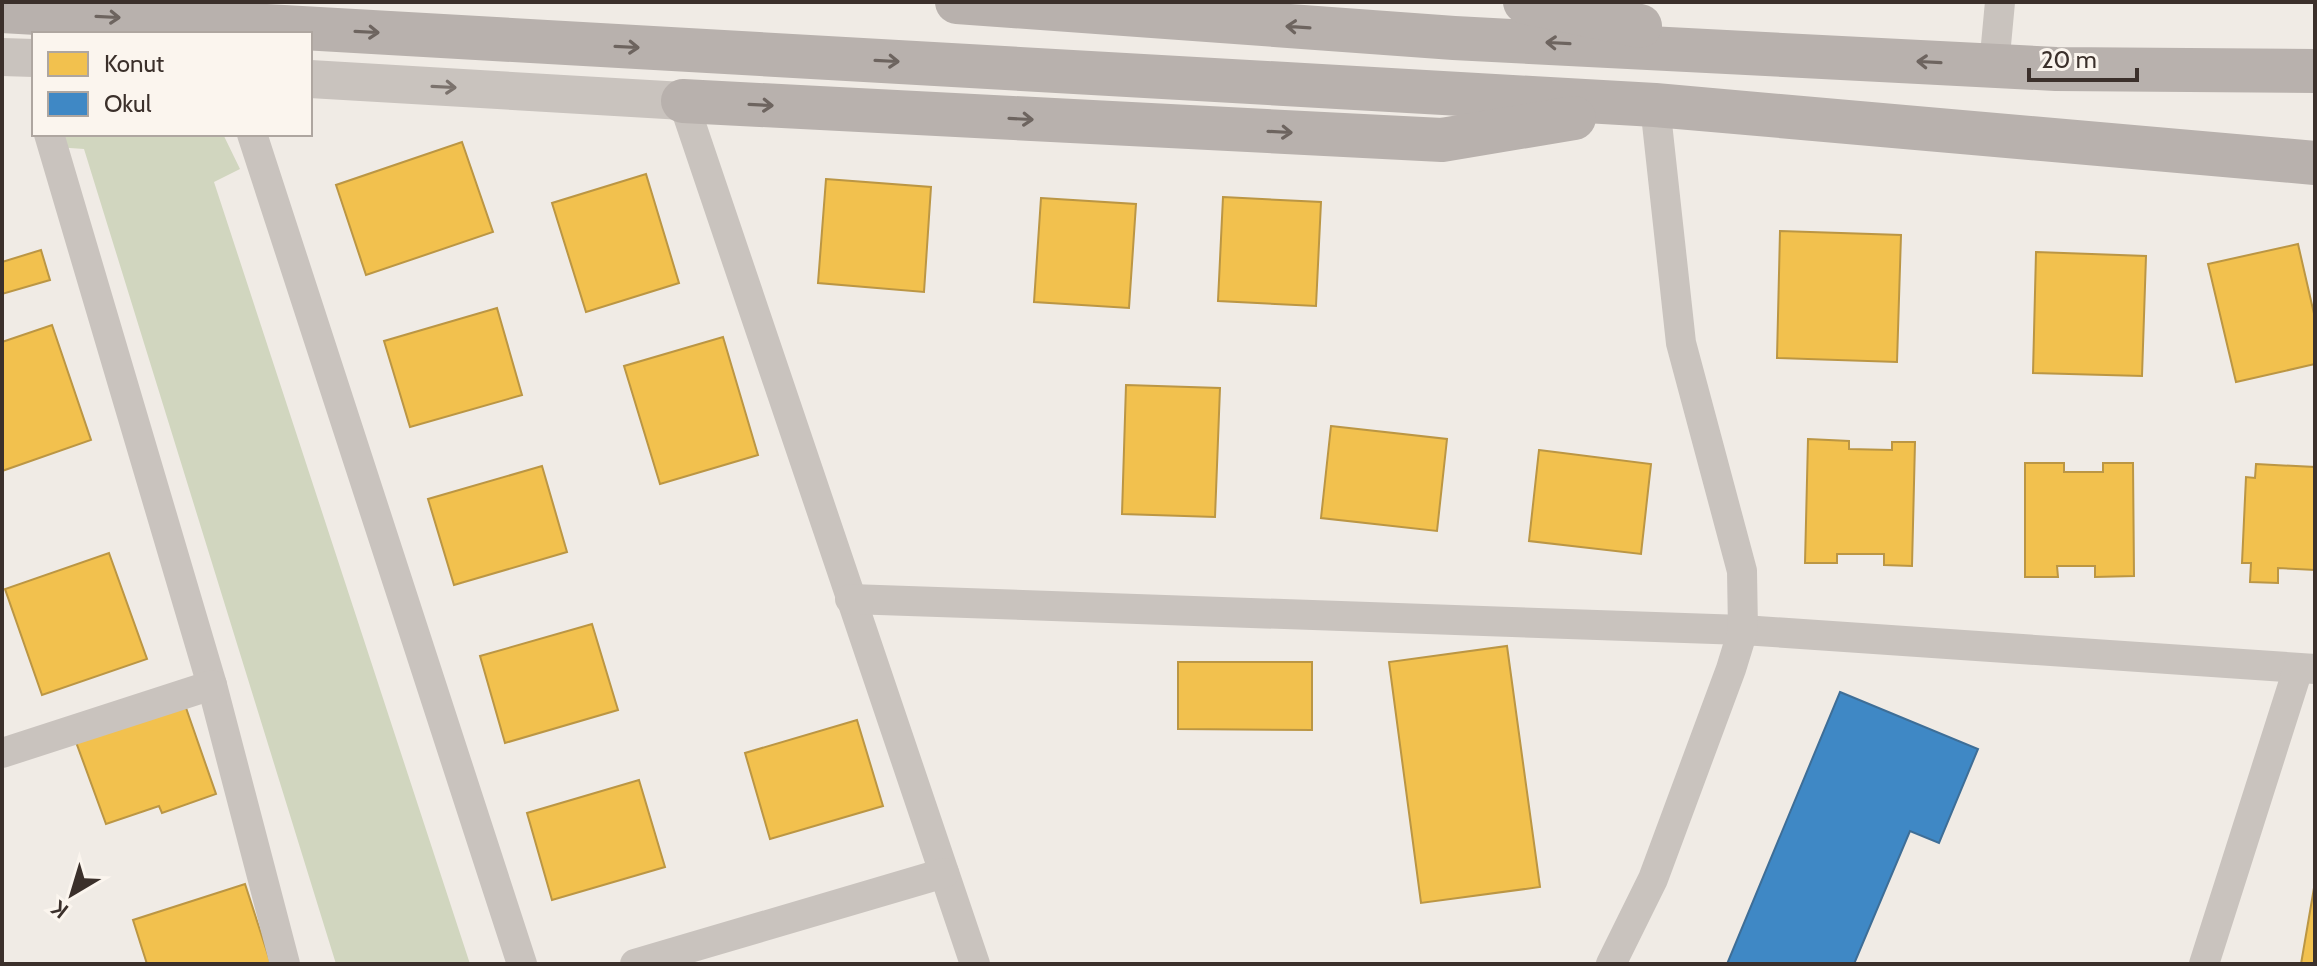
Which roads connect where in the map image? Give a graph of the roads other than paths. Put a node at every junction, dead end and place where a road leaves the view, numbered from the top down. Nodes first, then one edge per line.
1 (957, 2) edge
2 (1525, 2) edge
3 (2000, 2) edge
4 (2, 11) edge
5 (1779, 54) junction
6 (1994, 66) junction
7 (2315, 71) edge
8 (312, 79) edge
9 (683, 101) junction
10 (1655, 105) junction
11 (50, 136) edge
12 (253, 136) edge
13 (2315, 163) edge
14 (850, 599) junction
15 (1743, 630) junction
16 (2306, 669) edge
17 (212, 685) junction
18 (2, 753) edge
19 (944, 873) junction
20 (285, 964) edge
21 (522, 964) edge
22 (635, 964) edge
23 (975, 964) edge
24 (1611, 964) edge
25 (2204, 964) edge

5 -> 1 main road
2 - 5 main road
3 - 6 street
4 -> 10 main road
6 -> 5 main road
6 - 7 main road
8 -> 9 street
9 -> 10 main road
9 - 14 street
10 - 13 main road
10 - 15 street
11 - 17 street
12 - 21 street
14 - 15 street
14 - 19 street
15 - 16 street
15 - 24 street
16 - 25 street
17 - 18 street
17 - 20 street
19 - 22 street
19 - 23 street

